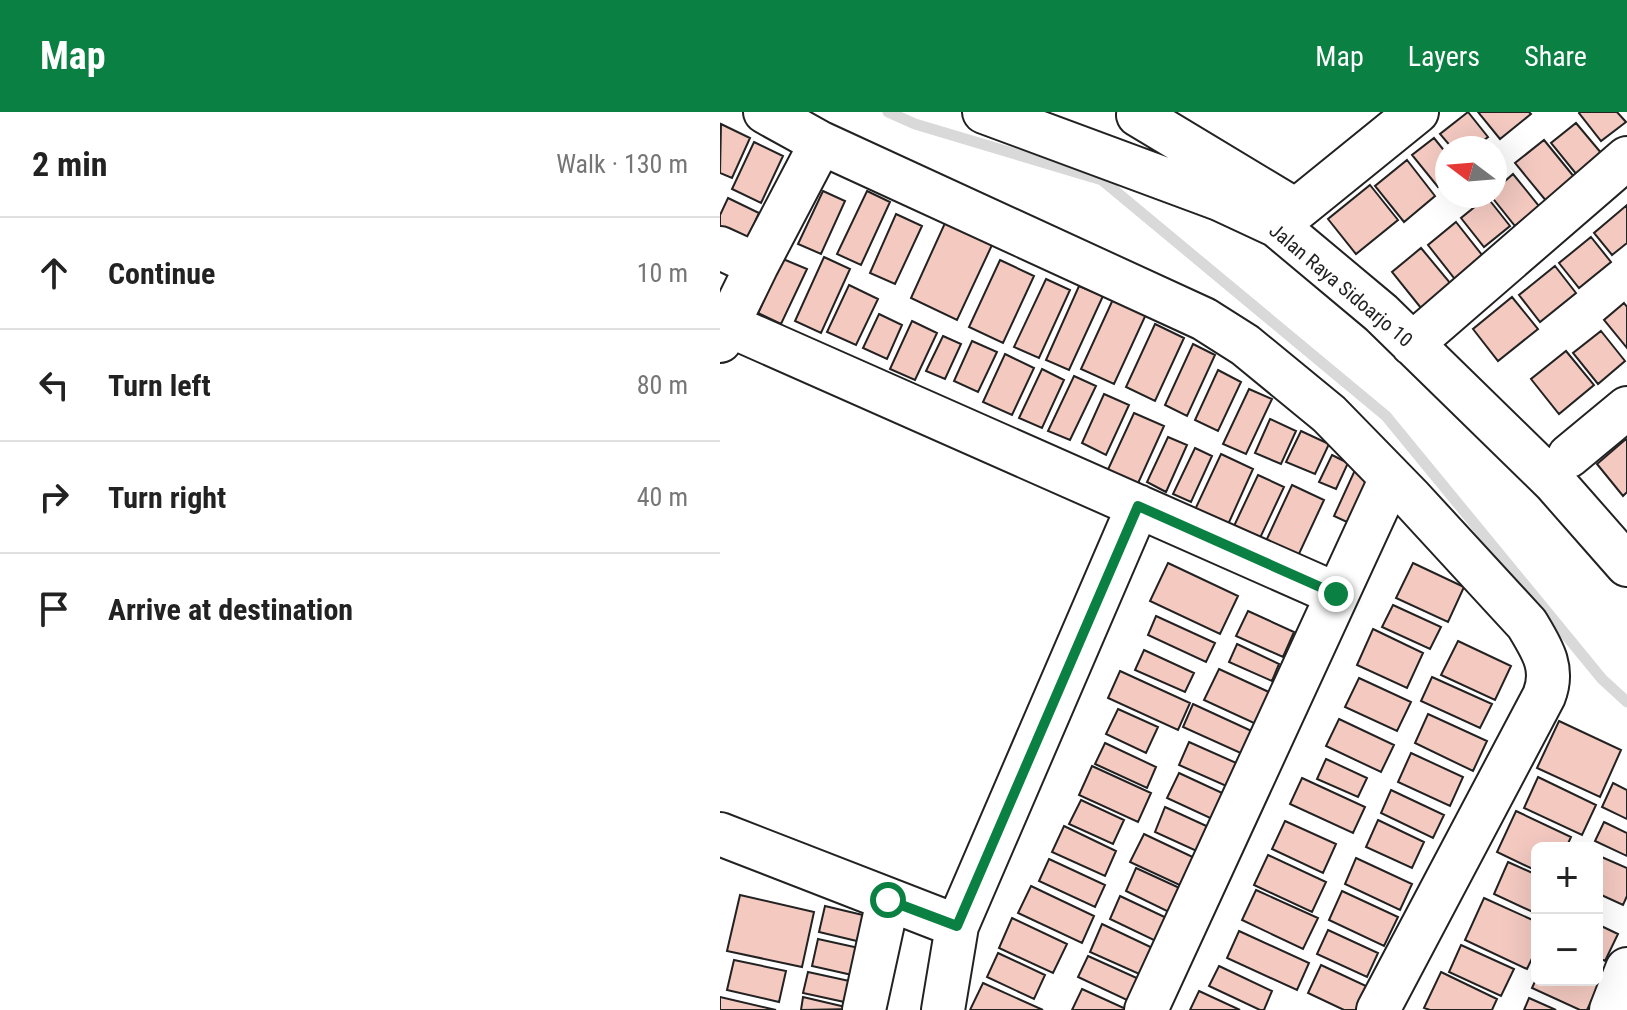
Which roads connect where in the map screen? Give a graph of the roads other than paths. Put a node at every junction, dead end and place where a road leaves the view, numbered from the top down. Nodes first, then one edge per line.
1 (765, 112) edge
2 (984, 112) edge
3 (1417, 112) edge
4 (1140, 114) edge
5 (821, 143) junction
6 (1093, 151) junction
7 (1627, 158) edge
8 (1296, 210) junction
9 (738, 257) edge
10 (724, 333) edge
11 (1422, 335) junction
12 (1627, 408) edge
13 (1569, 456) junction
14 (1391, 478) junction
15 (1138, 506) junction
16 (1627, 526) edge
17 (1627, 565) edge
18 (1336, 594) junction
19 (720, 834) edge
20 (888, 900) junction
21 (957, 926) junction
22 (1627, 969) edge
23 (864, 1010) edge
24 (943, 1010) edge
25 (1146, 1010) edge
26 (1378, 1010) edge
27 (1611, 1010) edge

1 - 5 street
2 - 6 street, Jalan Raya Sidoarjo 10
3 - 8 street
4 - 6 street
4 - 8 street
5 - 9 street
5 - 14 street
6 - 11 street, Jalan Raya Sidoarjo 10
7 - 11 street
8 - 11 street
9 - 10 street
10 - 15 street
11 - 13 street
11 - 17 street, Jalan Raya Sidoarjo 10
12 - 13 street
13 - 16 street
14 - 18 street
14 - 26 street
15 - 18 street
15 - 21 street
18 - 25 street
19 - 20 street
20 - 21 street
20 - 23 street
21 - 24 street
22 - 27 street

